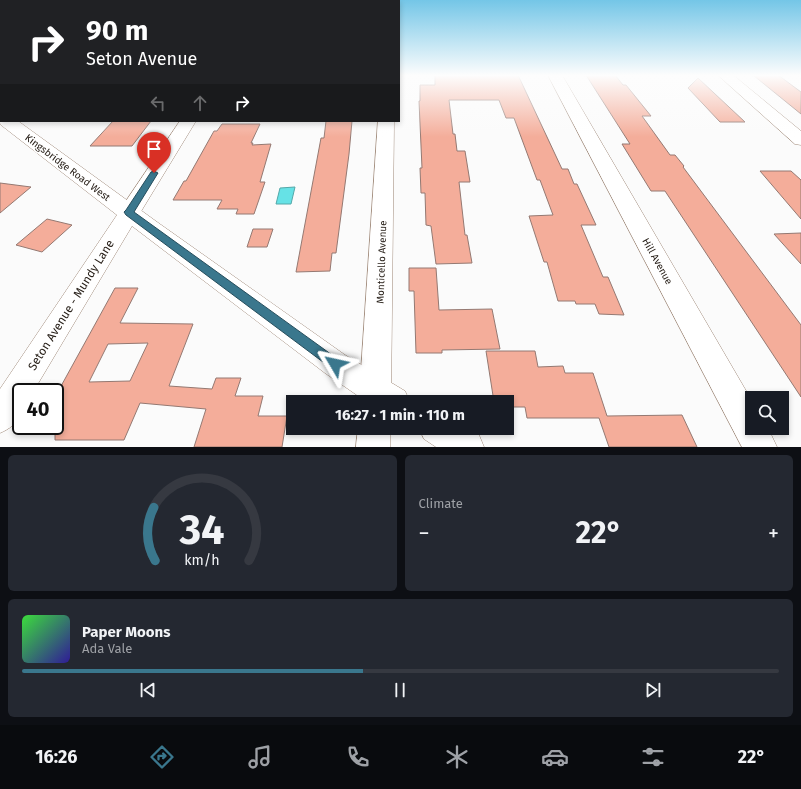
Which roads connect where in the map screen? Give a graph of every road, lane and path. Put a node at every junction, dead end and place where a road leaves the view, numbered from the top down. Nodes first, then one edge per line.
1 (566, 96) edge
2 (749, 96) edge
3 (8, 122) edge
4 (187, 122) edge
5 (386, 122) edge
6 (801, 140) edge
7 (129, 212) junction
8 (378, 395) edge
9 (382, 395) edge
10 (0, 417) edge
11 (374, 435) edge
12 (447, 435) edge
13 (374, 447) edge
14 (467, 447) edge
15 (760, 447) edge

1 - 15 street, Hill Avenue
2 - 6 street
3 - 7 street, Kingsbridge Road West
4 - 7 street, Seton Avenue - Mundy Lane
5 - 9 street, Monticello Avenue
7 - 8 street, Kingsbridge Road West
7 - 10 street, Seton Avenue - Mundy Lane
11 - 13 street
12 - 14 street

